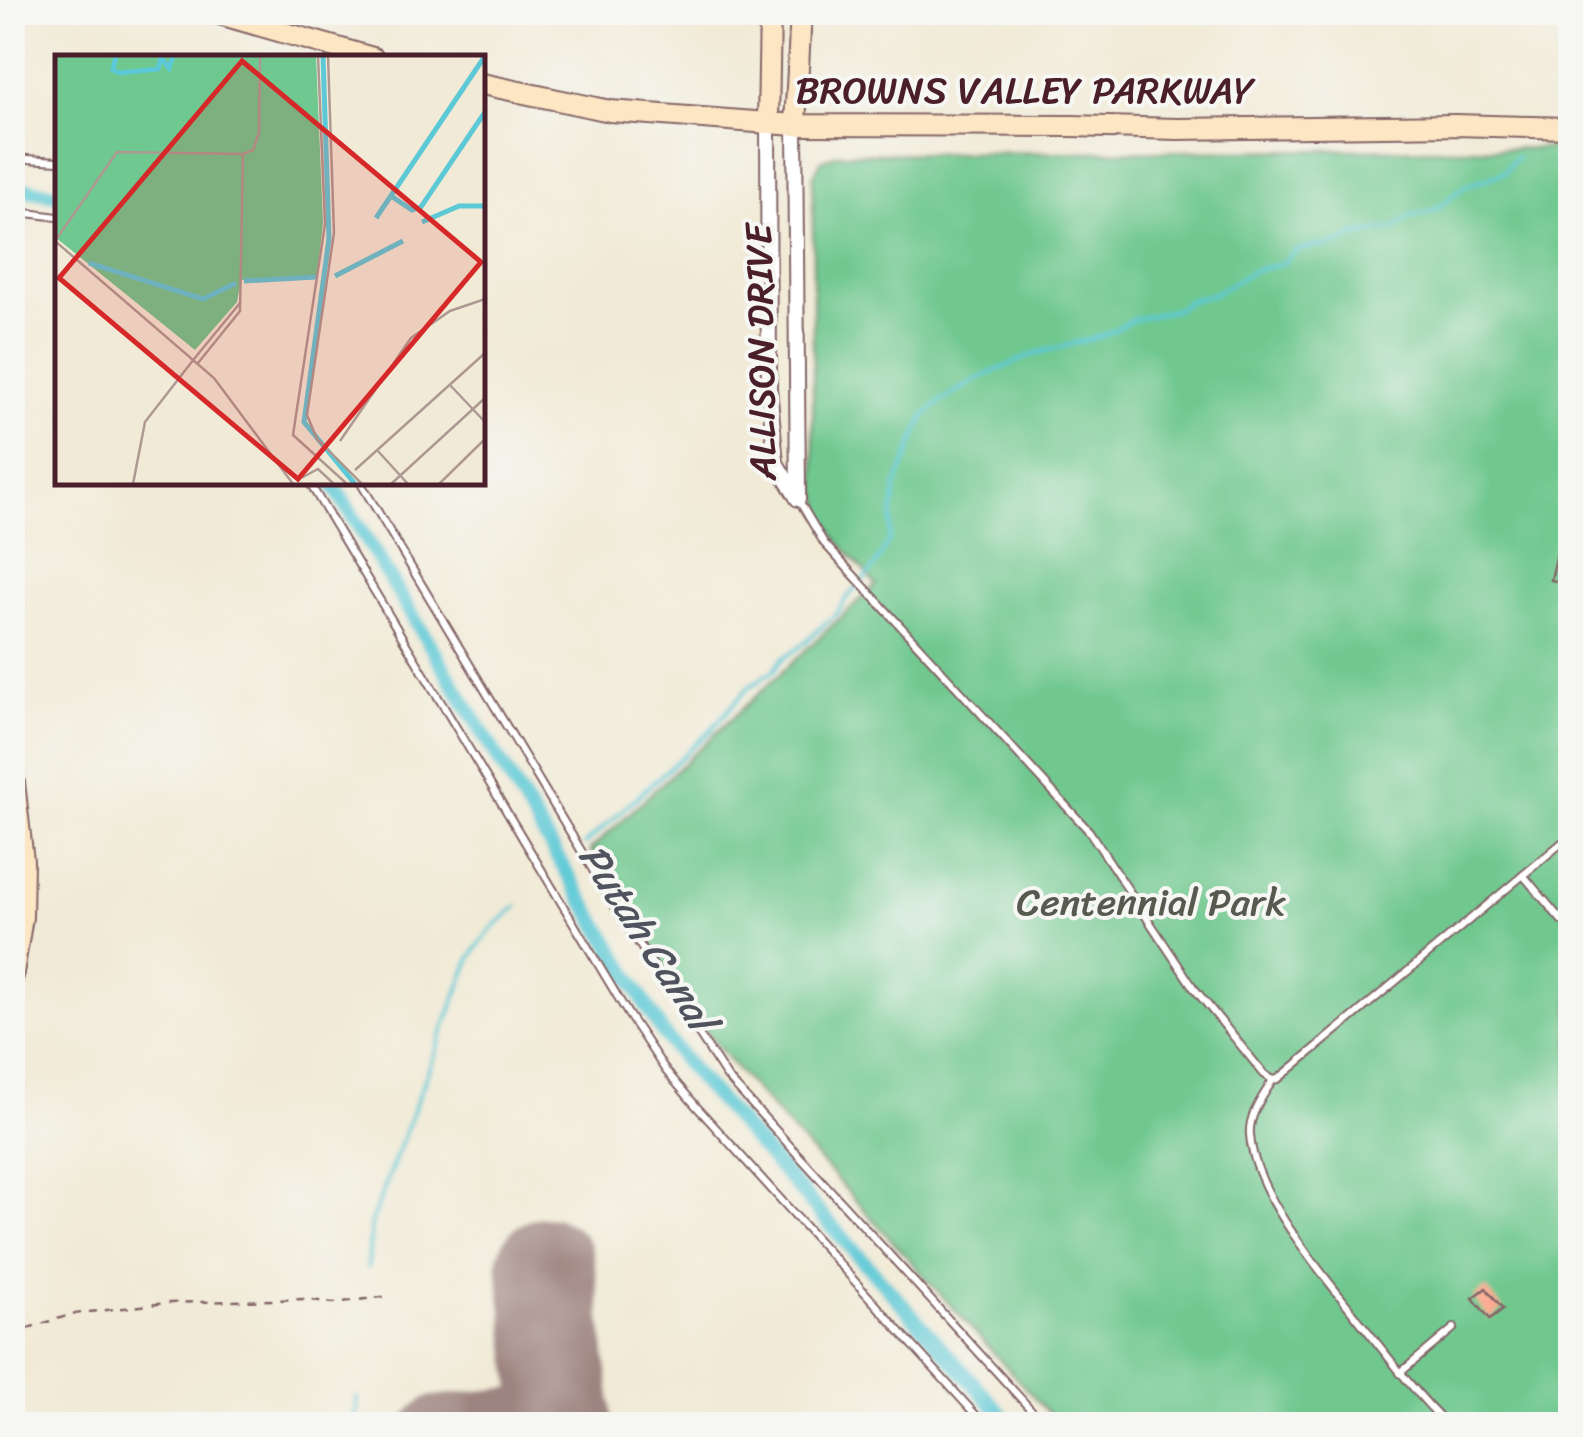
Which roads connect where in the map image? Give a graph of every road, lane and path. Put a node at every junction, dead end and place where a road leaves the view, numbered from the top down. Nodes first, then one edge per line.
1 (212, 12) edge
2 (770, 12) edge
3 (801, 12) edge
4 (363, 55) edge
5 (485, 85) edge
6 (768, 123) junction
7 (795, 125) junction
8 (1570, 128) edge
9 (12, 158) edge
10 (55, 161) edge
11 (12, 211) edge
12 (55, 217) edge
13 (311, 485) edge
14 (362, 485) edge
15 (798, 499) junction
16 (12, 764) edge
17 (1570, 836) edge
18 (1523, 875) junction
19 (1562, 921) dead end
20 (12, 979) edge
21 (1273, 1080) junction
22 (390, 1296) dead end
23 (1454, 1328) dead end
24 (12, 1333) edge
25 (1400, 1373) junction
26 (984, 1424) edge
27 (1044, 1424) edge
28 (1448, 1424) edge

1 - 4 main road
2 - 6 main road, ALLISON DRIVE
3 - 7 main road, ALLISON DRIVE
5 - 6 main road, BROWNS VALLEY PARKWAY
6 - 7 main road, BROWNS VALLEY PARKWAY
6 - 15 street, ALLISON DRIVE
7 - 8 main road, BROWNS VALLEY PARKWAY
7 - 15 street, ALLISON DRIVE
9 - 10 lane
11 - 12 lane
13 - 26 lane
14 - 27 lane
15 - 21 lane
16 - 20 main road
17 - 18 lane
18 - 19 lane
18 - 21 lane
21 - 25 lane
22 - 24 path
23 - 25 lane
25 - 28 lane

